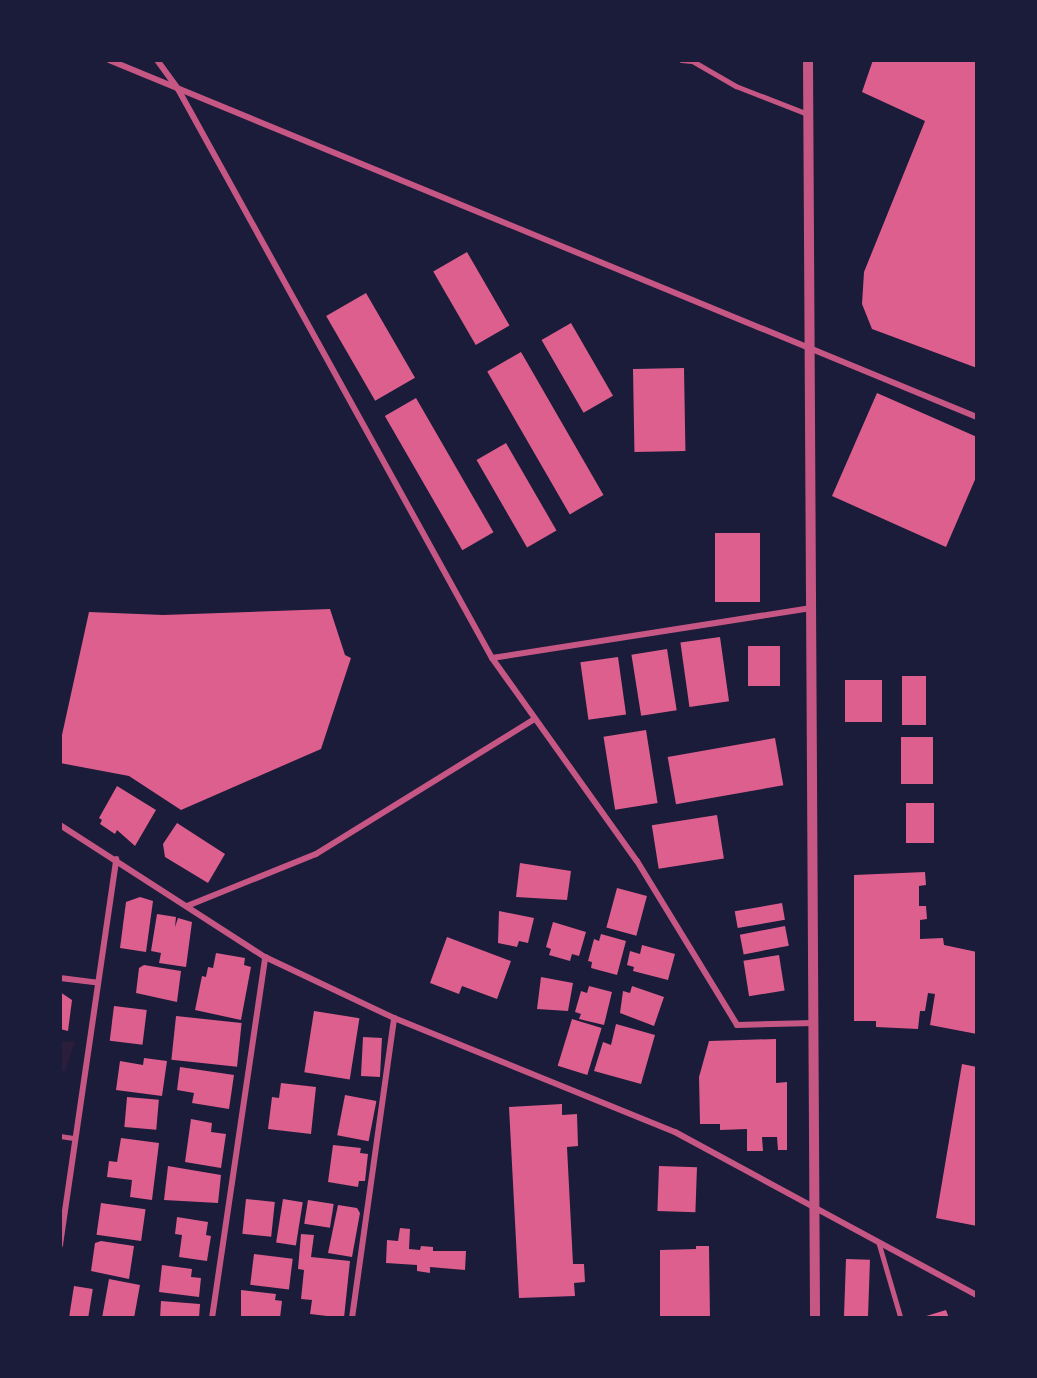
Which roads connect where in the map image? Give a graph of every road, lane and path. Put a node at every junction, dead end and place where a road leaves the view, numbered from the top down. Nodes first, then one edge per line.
1 (109, 60) edge
2 (157, 60) edge
3 (682, 60) edge
4 (808, 60) edge
5 (691, 61) edge
6 (178, 89) junction
7 (808, 114) junction
8 (810, 348) junction
9 (977, 417) edge
10 (811, 608) junction
11 (492, 658) junction
12 (533, 720) junction
13 (60, 825) edge
14 (116, 859) junction
15 (187, 906) junction
16 (265, 957) junction
17 (60, 978) edge
18 (98, 983) junction
19 (394, 1018) junction
20 (813, 1023) junction
21 (60, 1136) edge
22 (75, 1138) junction
23 (814, 1208) junction
24 (879, 1243) junction
25 (60, 1245) edge
26 (977, 1295) edge
27 (212, 1318) edge
28 (352, 1318) edge
29 (815, 1318) edge
30 (901, 1318) edge

1 - 6 street
2 - 6 street
3 - 5 street
4 - 7 street
5 - 7 lane
6 - 8 street
6 - 11 street
7 - 8 street
8 - 9 street
8 - 10 street
10 - 11 street
10 - 20 street
11 - 12 street
12 - 15 street
12 - 20 street
13 - 14 street
14 - 15 street
14 - 18 street
15 - 16 street
16 - 19 street
16 - 27 street
17 - 18 street
18 - 22 street
19 - 23 street
19 - 28 street
20 - 23 street
21 - 22 lane
22 - 25 street
23 - 24 street
23 - 29 street
24 - 26 street
24 - 30 lane

